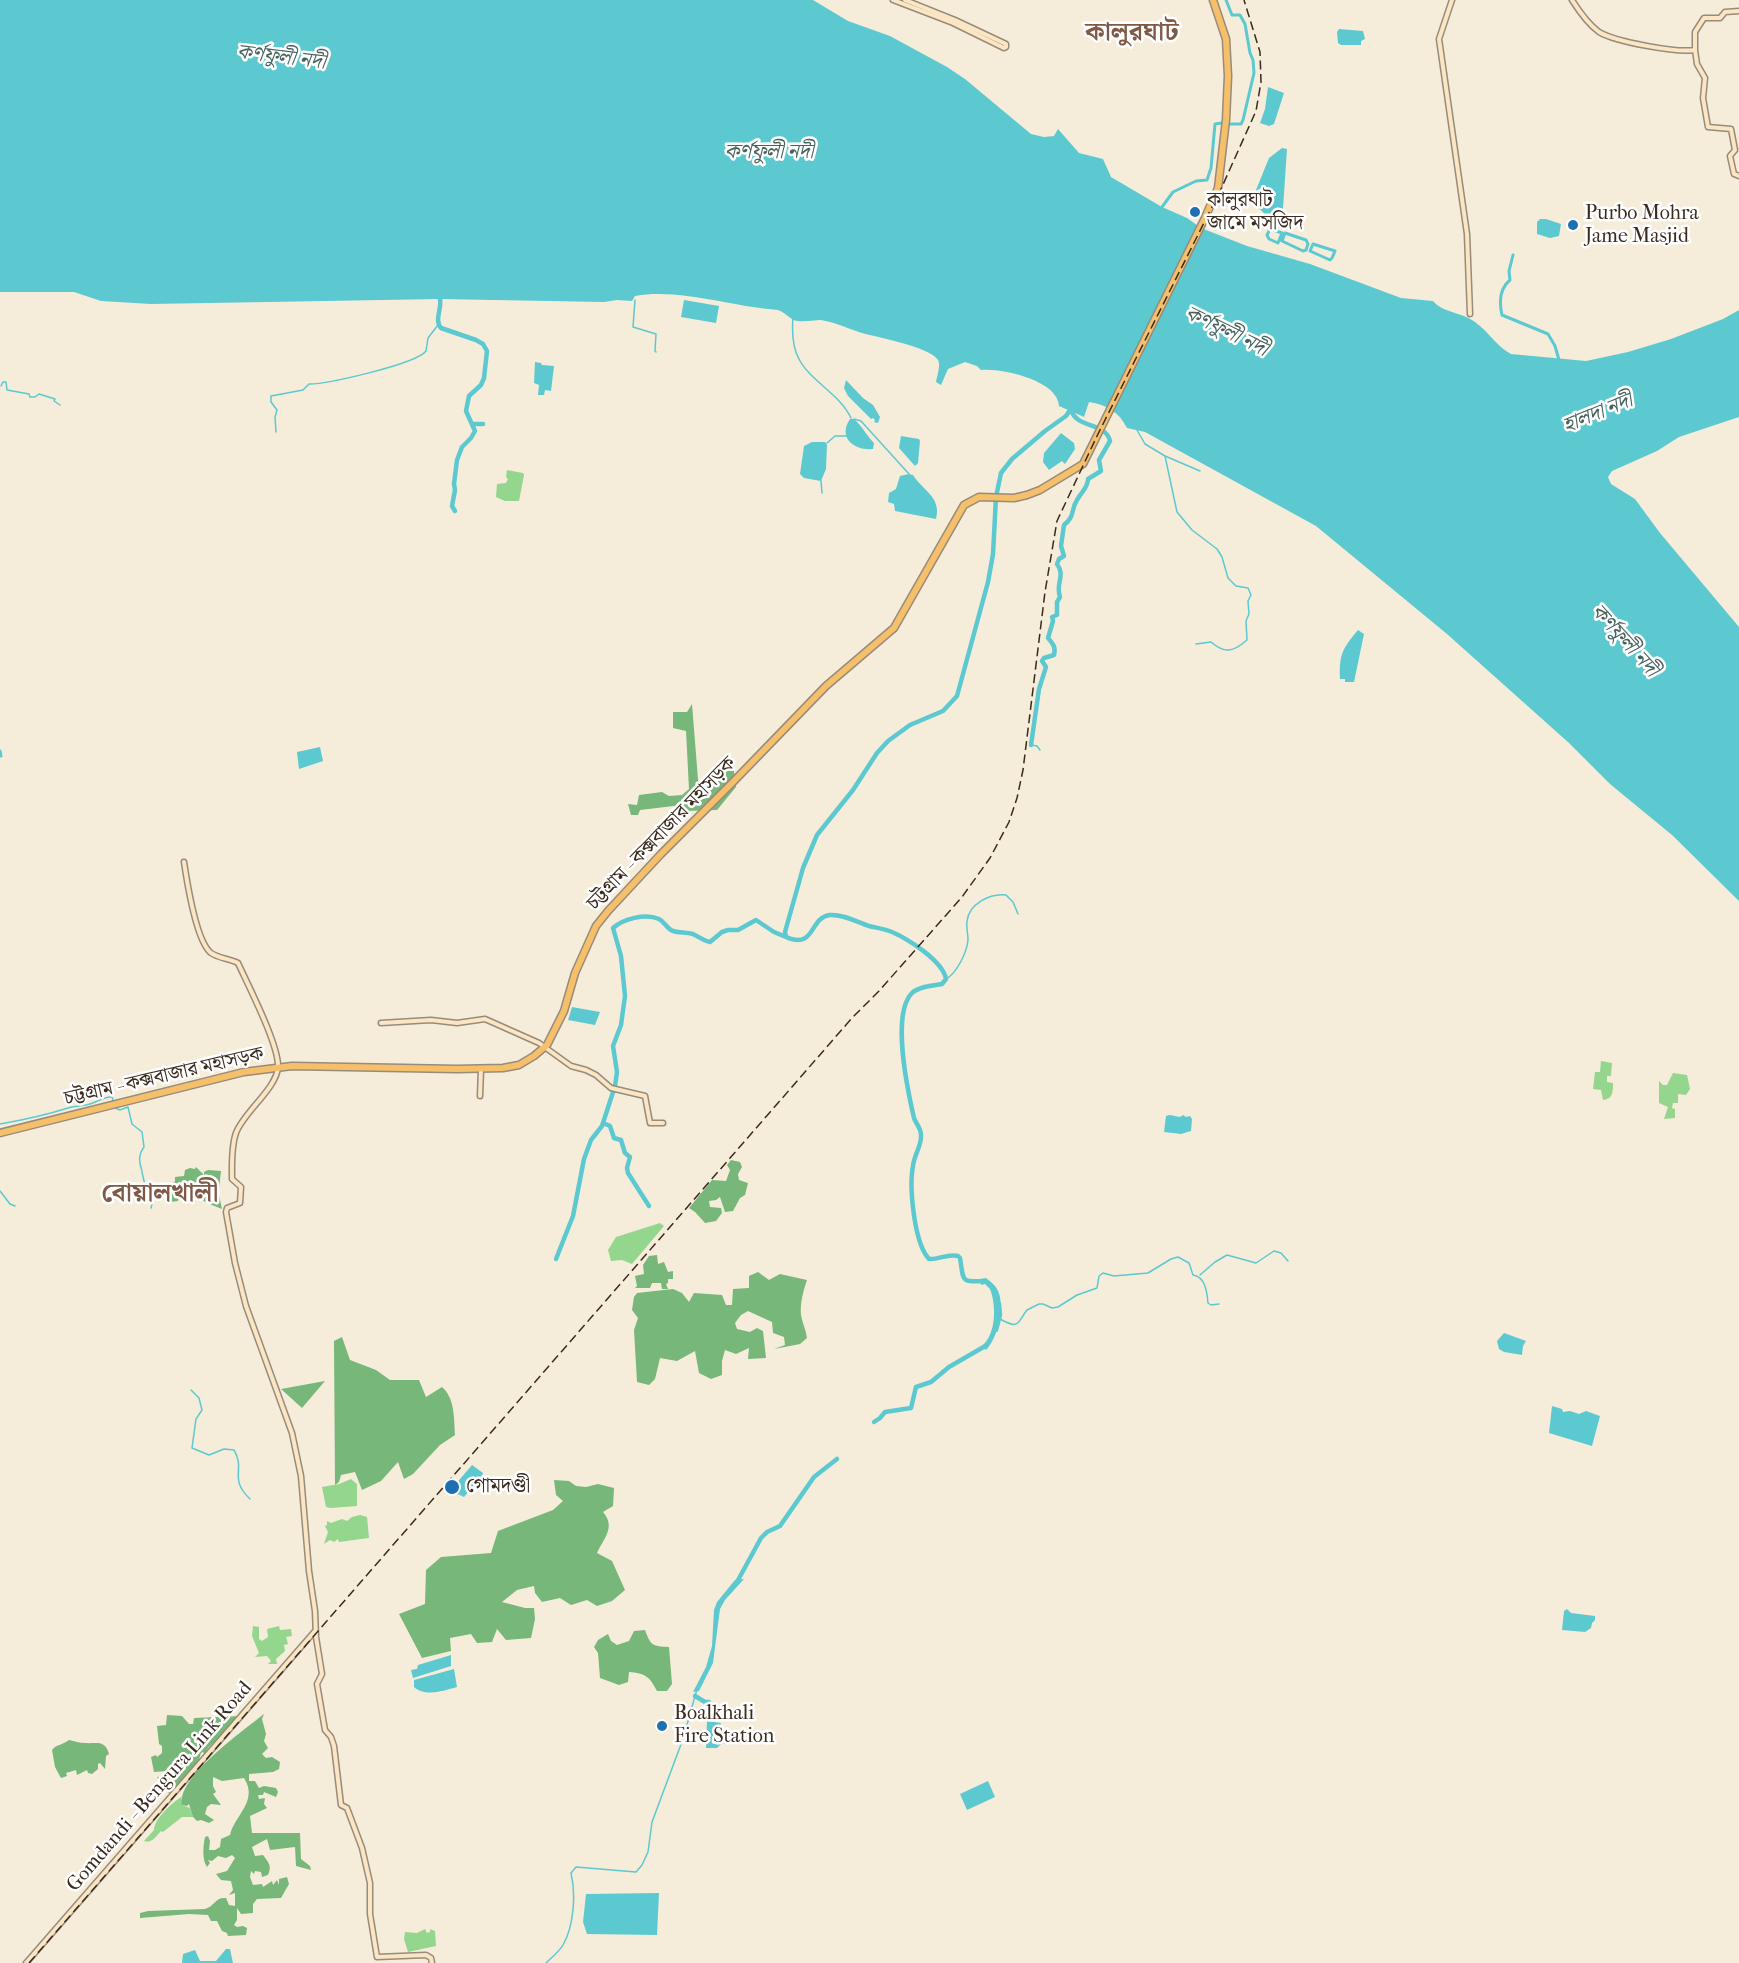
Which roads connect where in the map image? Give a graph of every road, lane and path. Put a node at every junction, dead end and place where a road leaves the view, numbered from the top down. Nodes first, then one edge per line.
1 (893, 0) edge
2 (905, 0) edge
3 (1215, 0) edge
4 (1452, 0) edge
5 (1572, 0) edge
6 (1739, 11) edge
7 (1695, 50) junction
8 (1739, 176) edge
9 (1470, 314) dead end
10 (184, 862) dead end
11 (381, 1023) dead end
12 (544, 1048) junction
13 (278, 1068) junction
14 (481, 1069) junction
15 (480, 1096) dead end
16 (663, 1123) dead end
17 (0, 1133) edge
18 (316, 1630) junction
19 (26, 1963) edge
20 (432, 1963) edge

1 - 2 main road
3 - 12 highway, চট্টগ্রাম - কক্সবাজার মহাসড়ক
4 - 9 main road
5 - 7 main road
6 - 7 main road
7 - 8 main road
10 - 13 main road
11 - 12 main road
12 - 14 highway, চট্টগ্রাম - কক্সবাজার মহাসড়ক
12 - 16 main road
13 - 14 highway, চট্টগ্রাম - কক্সবাজার মহাসড়ক
13 - 17 highway, চট্টগ্রাম - কক্সবাজার মহাসড়ক
13 - 18 main road
14 - 15 main road
18 - 19 main road, Gomdandi - Bengura Link Road
18 - 20 main road

